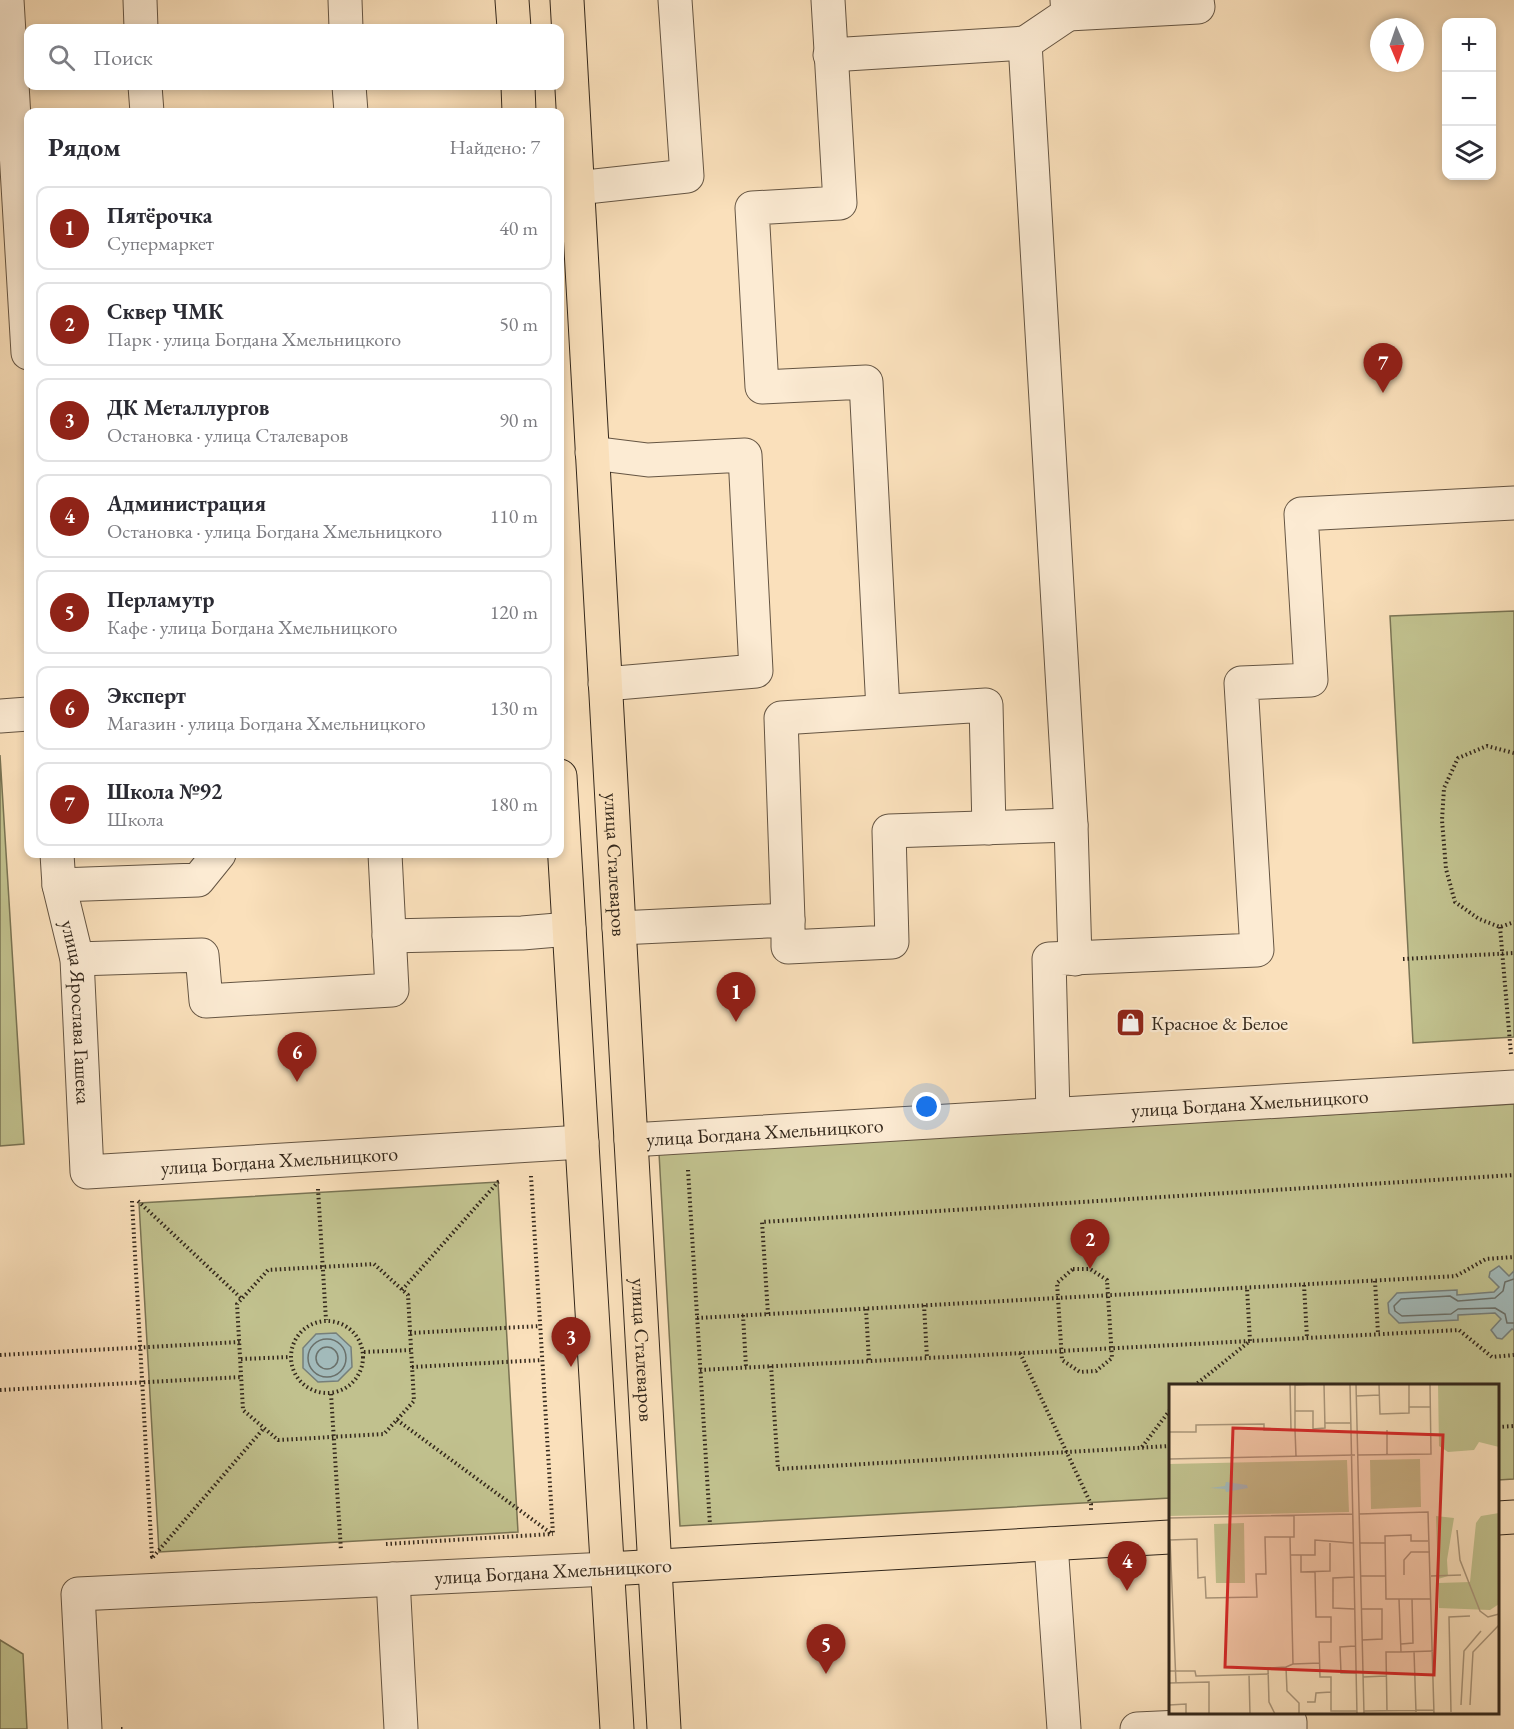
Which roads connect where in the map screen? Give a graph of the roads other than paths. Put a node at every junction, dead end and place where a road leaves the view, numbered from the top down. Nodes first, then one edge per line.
1 (7, 0) edge
2 (140, 0) edge
3 (345, 0) edge
4 (512, 0) edge
5 (567, 0) edge
6 (675, 0) edge
7 (828, 0) edge
8 (1197, 0) edge
9 (1067, 7) edge
10 (141, 24) edge
11 (346, 24) edge
12 (514, 24) edge
13 (1025, 43) junction
14 (831, 55) junction
15 (145, 90) edge
16 (349, 90) edge
17 (518, 90) edge
18 (147, 108) edge
19 (351, 108) edge
20 (519, 108) edge
21 (16, 162) edge
22 (577, 188) junction
23 (24, 289) edge
24 (592, 453) junction
25 (1514, 503) edge
26 (605, 684) junction
27 (883, 710) junction
28 (24, 714) edge
29 (0, 716) edge
30 (1071, 825) junction
31 (989, 828) junction
32 (564, 844) edge
33 (216, 858) edge
34 (385, 858) edge
35 (58, 869) edge
36 (788, 920) junction
37 (619, 928) junction
38 (569, 929) junction
39 (389, 936) junction
40 (1075, 958) junction
41 (77, 959) junction
42 (1514, 1087) edge
43 (1053, 1114) junction
44 (631, 1140) junction
45 (582, 1143) junction
46 (87, 1172) joint
47 (1514, 1517) edge
48 (1499, 1518) edge
49 (1169, 1537) edge
50 (1050, 1544) junction
51 (655, 1566) junction
52 (608, 1569) junction
53 (393, 1579) junction
54 (1290, 1721) edge
55 (85, 1729) edge
56 (401, 1729) edge
57 (617, 1729) edge
58 (664, 1729) edge
59 (1064, 1729) edge
60 (1137, 1729) edge

1 - 21 street
2 - 10 street
3 - 11 street
4 - 12 main road
5 - 22 main road, улица Сталеваров
6 - 22 street
7 - 14 street
8 - 9 street
9 - 13 street
13 - 14 street
13 - 30 street
14 - 27 street
15 - 18 street
16 - 19 street
17 - 20 main road
21 - 23 street
22 - 24 main road, улица Сталеваров
24 - 26 main road, улица Сталеваров
24 - 26 street
25 - 40 street
26 - 37 main road, улица Сталеваров
27 - 31 street
27 - 36 street
28 - 29 street
30 - 31 street
30 - 40 street
31 - 36 street
32 - 38 main road
33 - 35 street
34 - 39 street
35 - 41 street, улица Ярослава Гашека
36 - 37 street
37 - 44 main road, улица Сталеваров
38 - 39 street
38 - 45 main road
39 - 41 street
40 - 43 street
41 - 46 street, улица Ярослава Гашека
42 - 43 street, улица Богдана Хмельницкого
43 - 44 street, улица Богдана Хмельницкого
44 - 45 main road, улица Богдана Хмельницкого
44 - 51 main road, улица Сталеваров
45 - 46 street, улица Богдана Хмельницкого
45 - 52 main road
47 - 48 main road
49 - 50 main road, улица Богдана Хмельницкого
50 - 51 main road, улица Богдана Хмельницкого
50 - 59 street
51 - 52 main road, улица Богдана Хмельницкого
51 - 58 main road, улица Сталеваров
52 - 53 street, улица Богдана Хмельницкого
52 - 57 main road
53 - 55 street, улица Богдана Хмельницкого
53 - 56 street
54 - 60 street

